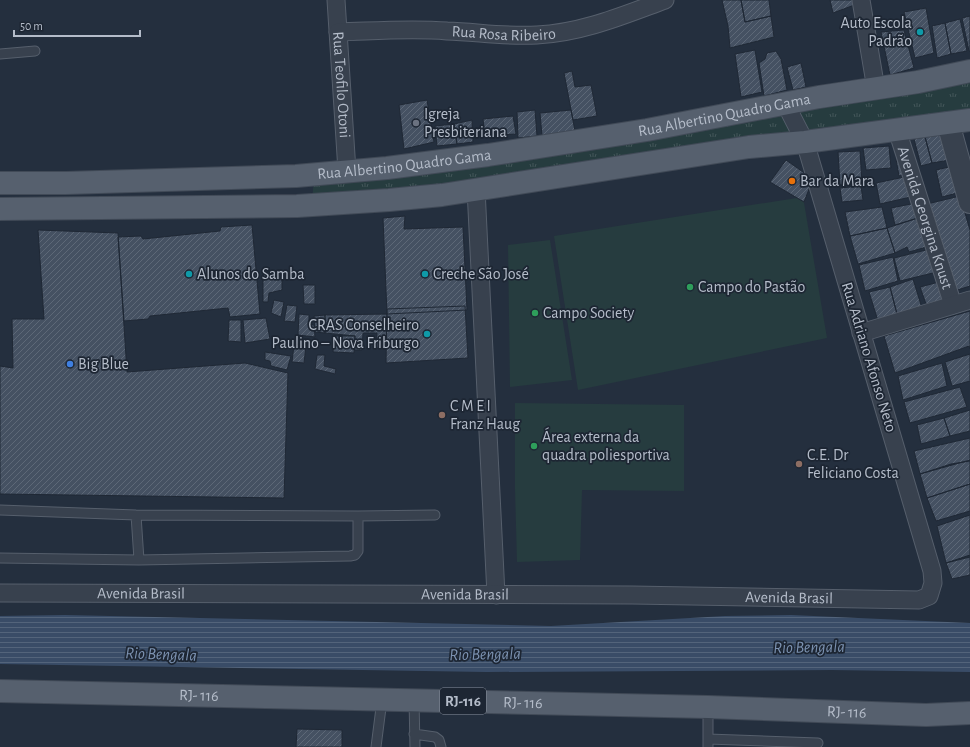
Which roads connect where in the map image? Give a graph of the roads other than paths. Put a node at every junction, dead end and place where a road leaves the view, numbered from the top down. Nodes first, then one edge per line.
1 (336, 0) edge
2 (665, 0) edge
3 (861, 0) edge
4 (338, 32) junction
5 (35, 51) dead end
6 (0, 54) edge
7 (970, 71) edge
8 (876, 89) junction
9 (785, 103) junction
10 (970, 120) edge
11 (948, 123) junction
12 (897, 130) junction
13 (805, 142) junction
14 (347, 170) junction
15 (296, 176) junction
16 (0, 183) edge
17 (476, 189) junction
18 (970, 202) edge
19 (297, 206) junction
20 (0, 209) edge
21 (970, 300) edge
22 (952, 305) junction
23 (861, 333) junction
24 (0, 510) edge
25 (136, 515) junction
26 (435, 515) dead end
27 (358, 516) junction
28 (0, 558) edge
29 (139, 560) junction
30 (0, 593) edge
31 (496, 595) junction
32 (929, 596) joint
33 (0, 691) edge
34 (382, 700) junction
35 (414, 700) junction
36 (708, 707) junction
37 (970, 713) edge
38 (926, 716) junction
39 (970, 727) edge
40 (414, 734) junction
41 (708, 743) edge
42 (818, 743) dead end
43 (376, 747) edge
44 (415, 747) edge
45 (441, 747) edge

1 - 4 street, Rua Teofilo Otoni
2 - 4 street, Rua Rosa Ribeiro
3 - 8 street
4 - 14 street, Rua Teofilo Otoni
5 - 6 lane
7 - 8 main road, Rua Albertino Quadro Gama
8 - 9 main road, Rua Albertino Quadro Gama
9 - 13 street, Rua Adriano Afonso Neto
9 - 14 main road, Rua Albertino Quadro Gama
10 - 11 main road, Rua Albertino Quadro Gama
11 - 12 main road, Rua Albertino Quadro Gama
11 - 18 street
12 - 13 main road, Rua Albertino Quadro Gama
12 - 22 street, Avenida Georgina Knust
13 - 17 main road, Rua Albertino Quadro Gama
13 - 23 street, Rua Adriano Afonso Neto
14 - 15 main road, Rua Albertino Quadro Gama
15 - 16 main road, Rua Albertino Quadro Gama
15 - 19 main road
17 - 19 main road, Rua Albertino Quadro Gama
17 - 31 street
19 - 20 main road, Rua Albertino Quadro Gama
21 - 22 street
22 - 23 street
23 - 32 street, Rua Adriano Afonso Neto
24 - 25 lane
25 - 27 lane
25 - 29 lane
26 - 27 lane
27 - 29 lane
28 - 29 lane
30 - 31 street, Avenida Brasil
31 - 32 street, Avenida Brasil
33 - 34 main road, RJ- 116 / RJ-116
34 - 35 main road, RJ- 116 / RJ-116
34 - 43 lane
35 - 36 main road, RJ- 116 / RJ-116
35 - 40 lane
36 - 38 main road, RJ- 116 / RJ-116
36 - 41 lane
37 - 38 main road, RJ- 116 / RJ-116
38 - 39 main road, RJ- 116 / RJ-116
40 - 44 lane
40 - 45 lane
41 - 42 lane

